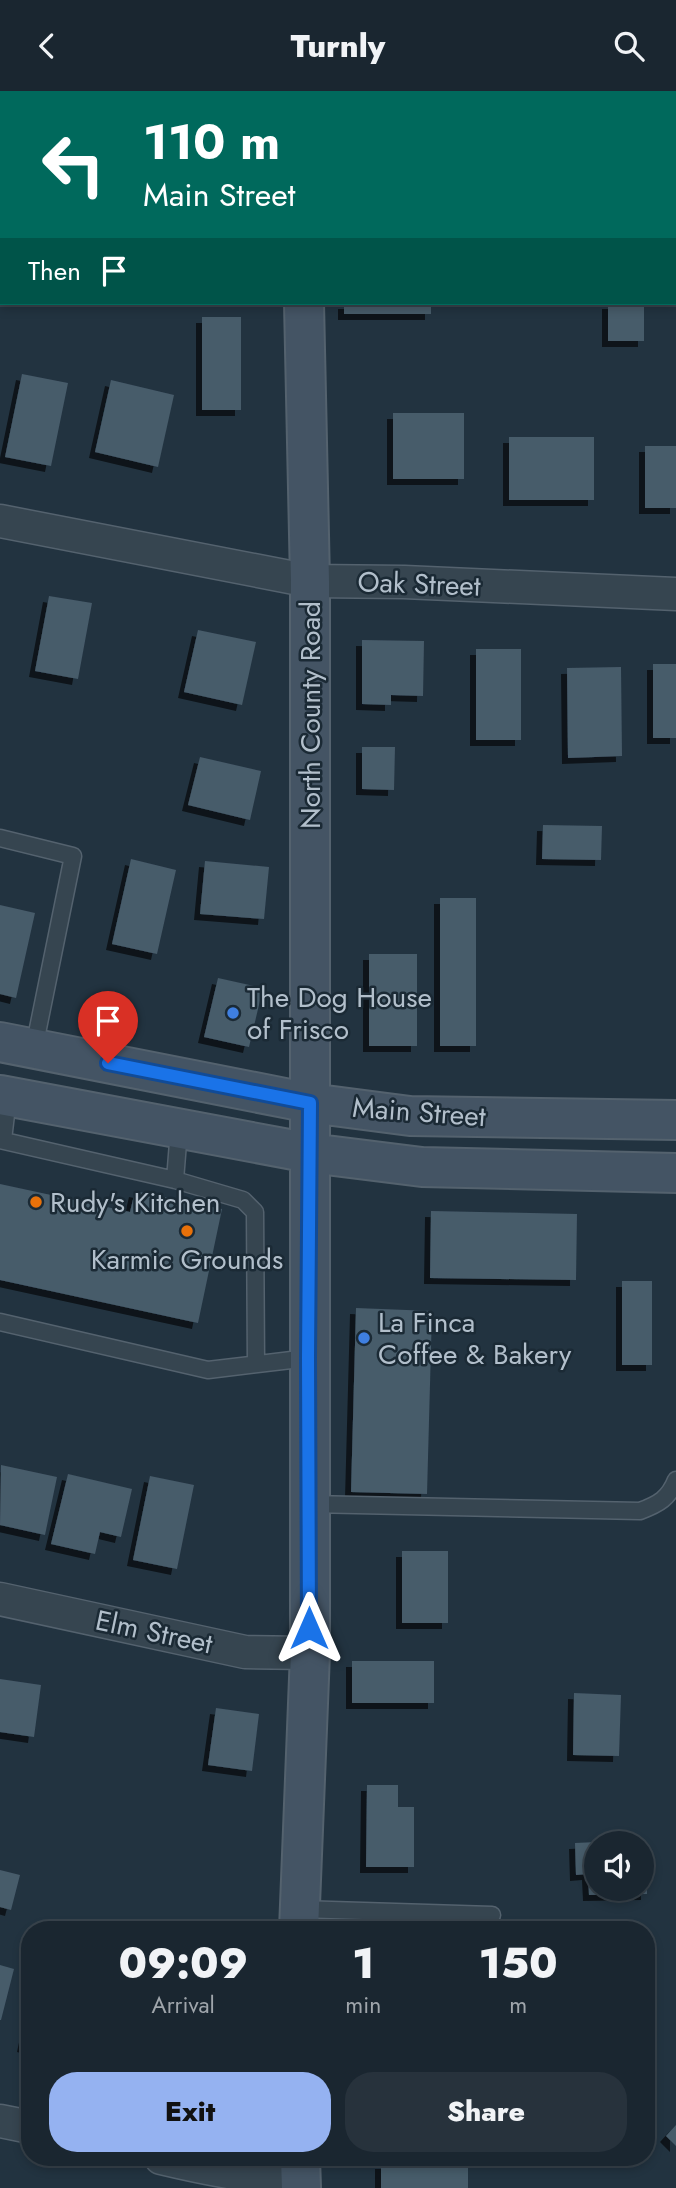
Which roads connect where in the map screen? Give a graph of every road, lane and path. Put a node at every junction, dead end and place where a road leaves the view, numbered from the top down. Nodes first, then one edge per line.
1 (304, 305) edge
2 (1, 529) edge
3 (310, 581) junction
4 (676, 594) edge
5 (0, 838) edge
6 (17, 1045) edge
7 (4, 1096) edge
8 (668, 1120) edge
9 (310, 1128) junction
10 (179, 1130) junction
11 (1, 1140) edge
12 (668, 1173) edge
13 (175, 1180) junction
14 (0, 1322) edge
15 (308, 1358) junction
16 (256, 1364) junction
17 (676, 1480) edge
18 (309, 1504) junction
19 (0, 1599) edge
20 (310, 1653) junction
21 (492, 1915) dead end
22 (299, 1919) edge
23 (0, 2121) edge
24 (21, 2125) edge
25 (196, 2166) edge
26 (300, 2175) edge

1 - 3 street, North County Road
2 - 3 street, Oak Street
3 - 4 street, Oak Street
3 - 9 street, North County Road
5 - 6 lane
6 - 9 street, Main Street
7 - 10 street, Main Street
7 - 11 lane
8 - 9 street, Main Street
8 - 12 street
9 - 10 street, Main Street
9 - 12 street, Main Street
9 - 15 street, North County Road
10 - 13 lane
11 - 13 lane
13 - 16 lane
14 - 16 lane
15 - 16 lane
15 - 18 street, North County Road
17 - 18 lane
18 - 20 street, North County Road
19 - 20 street, Elm Street
20 - 22 street, North County Road
21 - 22 lane
23 - 24 street
25 - 26 street

